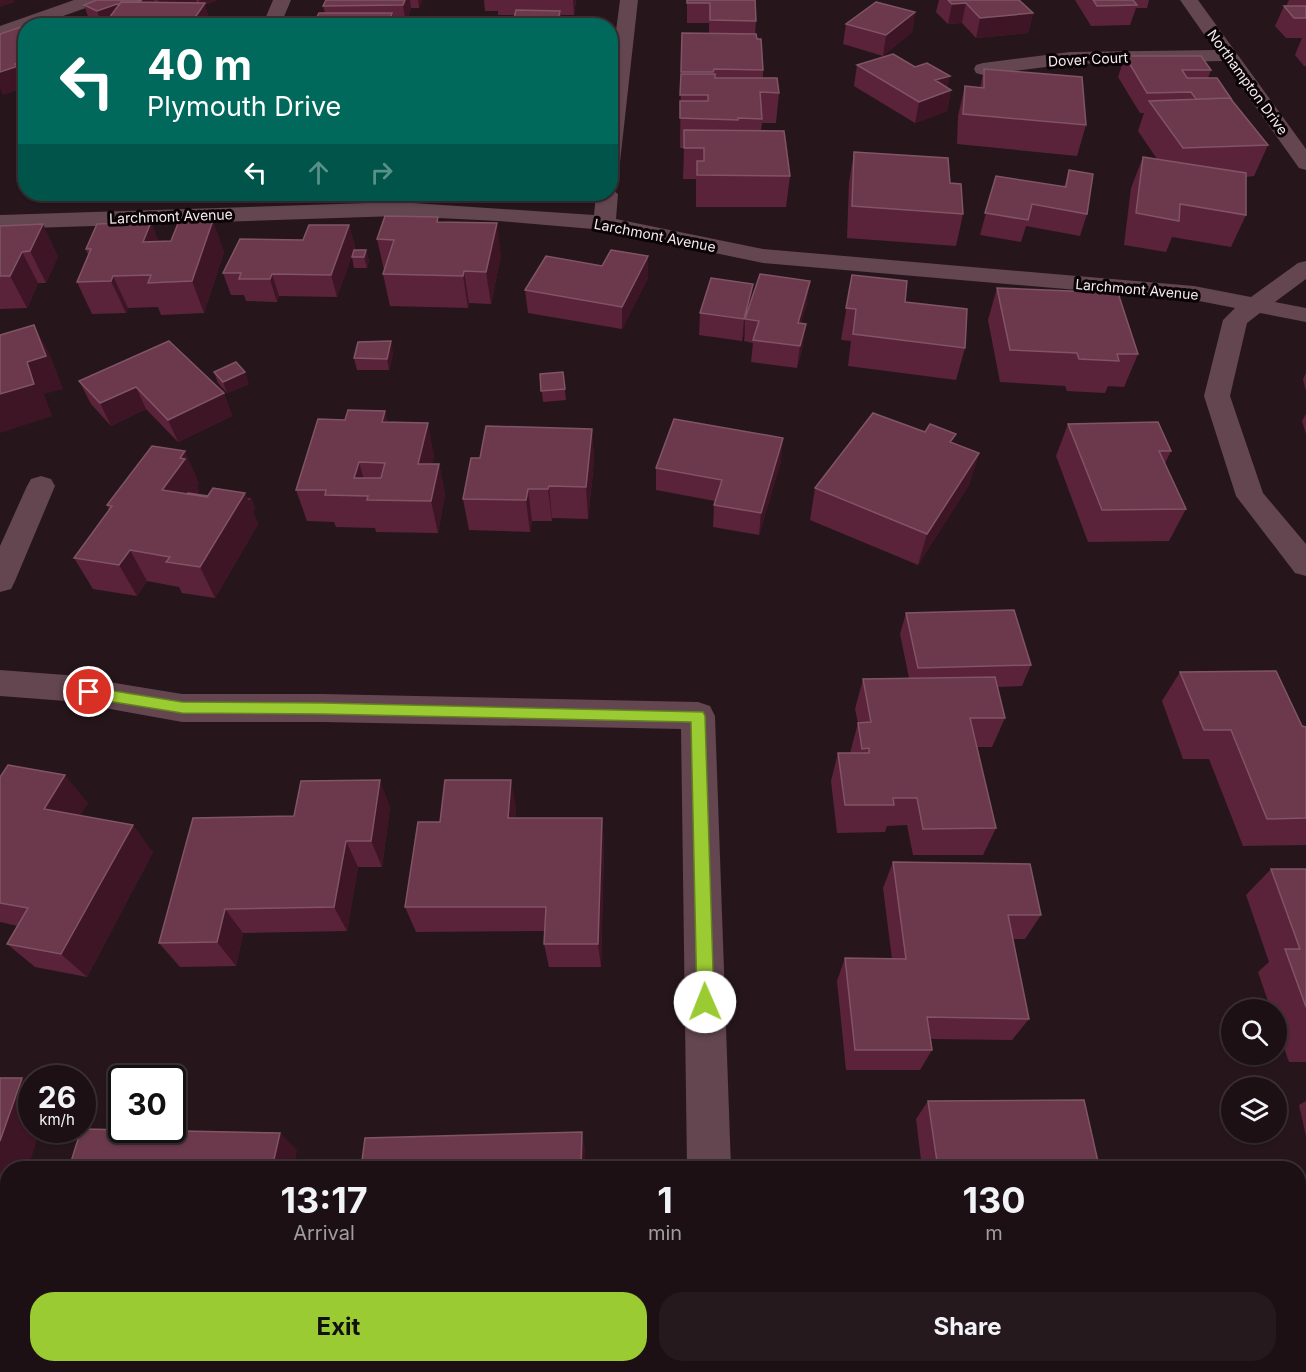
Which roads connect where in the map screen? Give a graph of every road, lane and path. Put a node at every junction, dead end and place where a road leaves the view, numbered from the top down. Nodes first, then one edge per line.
1 (91, 0) edge
2 (282, 0) edge
3 (629, 0) edge
4 (1189, 0) edge
5 (40, 18) edge
6 (274, 18) edge
7 (18, 26) edge
8 (0, 32) edge
9 (1229, 55) junction
10 (983, 69) edge
11 (618, 94) edge
12 (1306, 164) edge
13 (173, 201) edge
14 (606, 201) edge
15 (164, 217) junction
16 (0, 222) edge
17 (604, 223) junction
18 (1306, 268) edge
19 (1257, 304) junction
20 (1306, 315) edge
21 (41, 486) dead end
22 (1306, 565) edge
23 (0, 581) edge
24 (0, 683) edge
25 (709, 1161) edge

1 - 5 street
2 - 6 street
3 - 11 street
4 - 9 street, Northampton Drive
7 - 8 street
9 - 10 street, Dover Court
9 - 12 street, Northampton Drive
13 - 15 street
14 - 17 street
15 - 16 street, Larchmont Avenue
15 - 17 street, Larchmont Avenue
17 - 19 street, Larchmont Avenue
18 - 19 street
19 - 20 street, Larchmont Avenue
19 - 22 street
21 - 23 street
24 - 25 street

